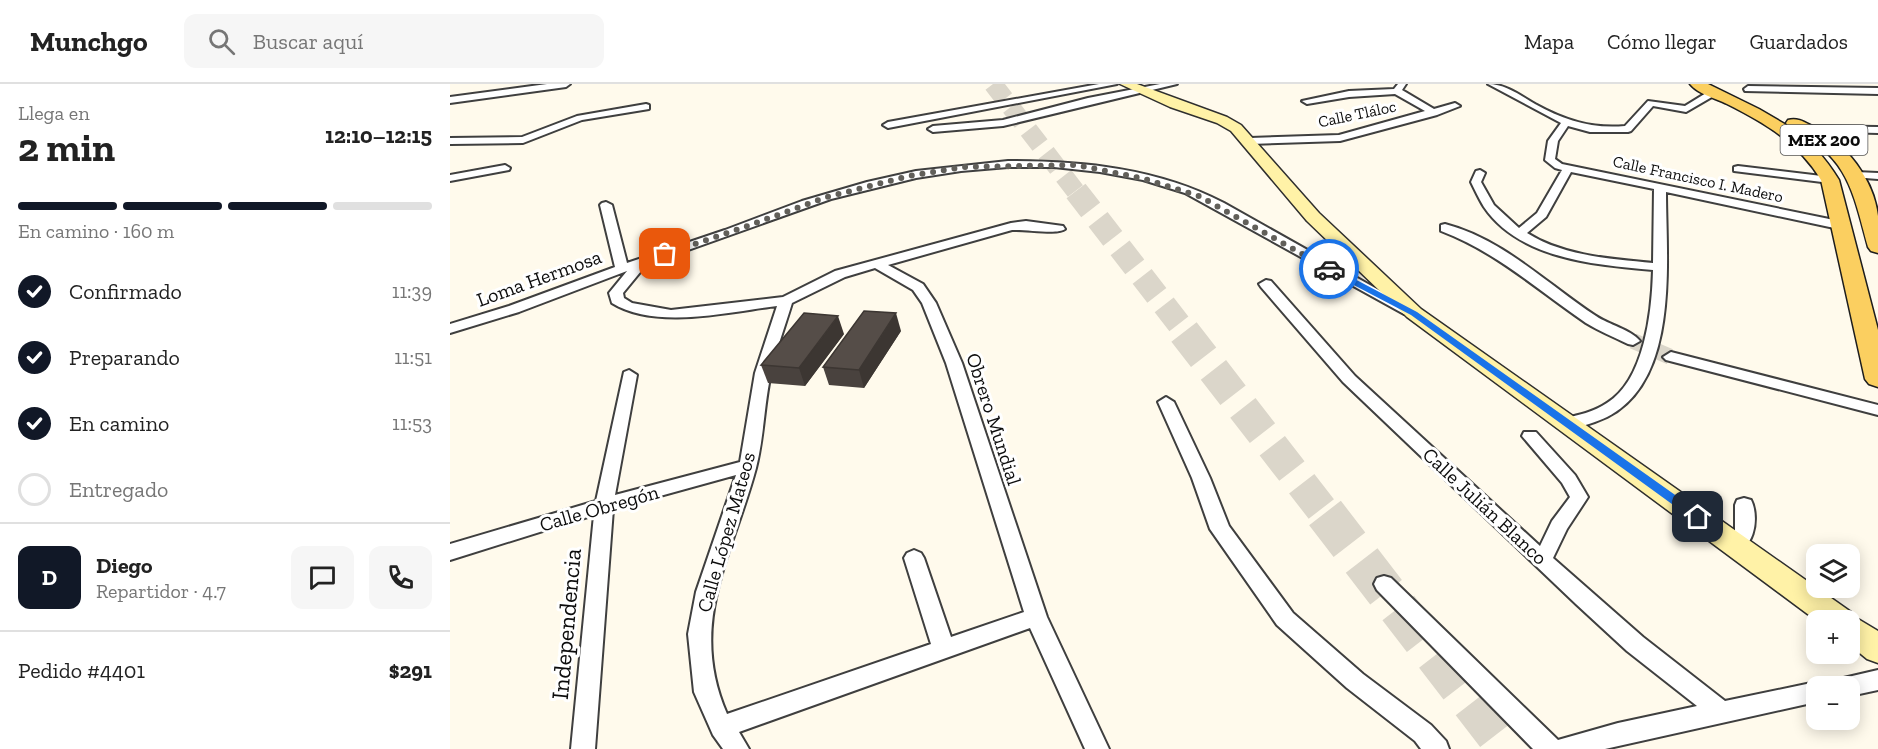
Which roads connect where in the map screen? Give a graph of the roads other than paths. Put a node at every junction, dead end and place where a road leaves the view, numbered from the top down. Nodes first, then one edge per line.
1 (566, 84) edge
2 (1113, 84) edge
3 (1173, 84) edge
4 (1492, 84) edge
5 (1135, 87) edge
6 (1399, 87) edge
7 (1708, 87) edge
8 (1744, 87) edge
9 (1878, 91) edge
10 (450, 100) edge
11 (1307, 101) dead end
12 (646, 106) dead end
13 (1455, 106) dead end
14 (1434, 113) junction
15 (1564, 124) junction
16 (888, 125) dead end
17 (933, 129) dead end
18 (1807, 129) junction
19 (1878, 130) edge
20 (450, 141) edge
21 (1250, 141) junction
22 (505, 168) dead end
23 (1568, 168) junction
24 (1738, 169) dead end
25 (1480, 173) dead end
26 (1856, 175) junction
27 (1878, 176) edge
28 (450, 178) edge
29 (1830, 180) junction
30 (1660, 189) junction
31 (606, 205) dead end
32 (1839, 225) junction
33 (1445, 228) dead end
34 (1059, 229) dead end
35 (1519, 234) junction
36 (1878, 247) edge
37 (874, 263) junction
38 (640, 264) junction
39 (1659, 267) junction
40 (622, 269) junction
41 (1266, 284) dead end
42 (786, 301) junction
43 (1414, 313) junction
44 (450, 329) edge
45 (1633, 341) tunnel mouth
46 (1671, 357) tunnel mouth
47 (629, 375) dead end
48 (1878, 379) edge
49 (1167, 402) dead end
50 (1878, 410) edge
51 (1569, 423) junction
52 (1530, 436) dead end
53 (748, 466) junction
54 (604, 505) junction
55 (1743, 505) dead end
56 (1735, 544) junction
57 (450, 552) edge
58 (914, 558) dead end
59 (1543, 559) junction
60 (1384, 584) dead end
61 (1825, 610) edge
62 (1036, 617) junction
63 (1860, 636) edge
64 (944, 649) junction
65 (1878, 649) edge
66 (1878, 680) edge
67 (1860, 684) edge
68 (1806, 694) edge
69 (1720, 711) junction
70 (721, 727) junction
71 (583, 749) edge
72 (737, 749) edge
73 (1097, 749) edge
74 (1437, 749) edge
75 (1550, 749) edge
76 (1564, 749) edge

1 - 10 street
2 - 16 street
3 - 5 street
4 - 15 street
5 - 17 street
5 - 21 main road
6 - 11 street
6 - 14 street, Calle Tláloc
7 - 15 street
7 - 18 main road, MEX 200
7 - 29 main road, MEX 200
8 - 9 street
8 - 18 main road
12 - 20 street
13 - 14 street, Calle Tláloc
14 - 21 street, Calle Tláloc
15 - 23 street, Calle Francisco I. Madero
18 - 19 street
18 - 26 main road, MEX 200
21 - 43 main road
22 - 28 street
23 - 30 street, Calle Francisco I. Madero
23 - 35 street
24 - 29 street
25 - 35 street
26 - 27 street
26 - 36 main road, MEX 200
29 - 32 main road, MEX 200
30 - 32 street, Calle Francisco I. Madero
30 - 39 street
31 - 40 street
32 - 48 main road, MEX 200
33 - 45 street
34 - 37 street
35 - 39 street
37 - 42 street
37 - 62 street, Obrero Mundial
38 - 40 street, Loma Hermosa
38 - 42 street
38 - 43 street, Loma Hermosa
39 - 51 street
40 - 44 street, Loma Hermosa
41 - 59 street, Calle Julián Blanco
42 - 53 street, Calle López Mateos
43 - 51 main road
46 - 50 street
47 - 54 street, Independencia
49 - 74 street
51 - 56 main road
52 - 59 street
53 - 54 street, Calle Obregón
53 - 70 street, Calle López Mateos
54 - 57 street, Calle Obregón
54 - 71 street, Independencia
55 - 56 street
56 - 61 main road
58 - 64 street
59 - 69 street, Calle Julián Blanco
60 - 75 street
62 - 64 street
62 - 73 street, Obrero Mundial
63 - 65 main road
64 - 70 street
66 - 67 street
68 - 69 street
69 - 76 street
70 - 72 street, Calle López Mateos

